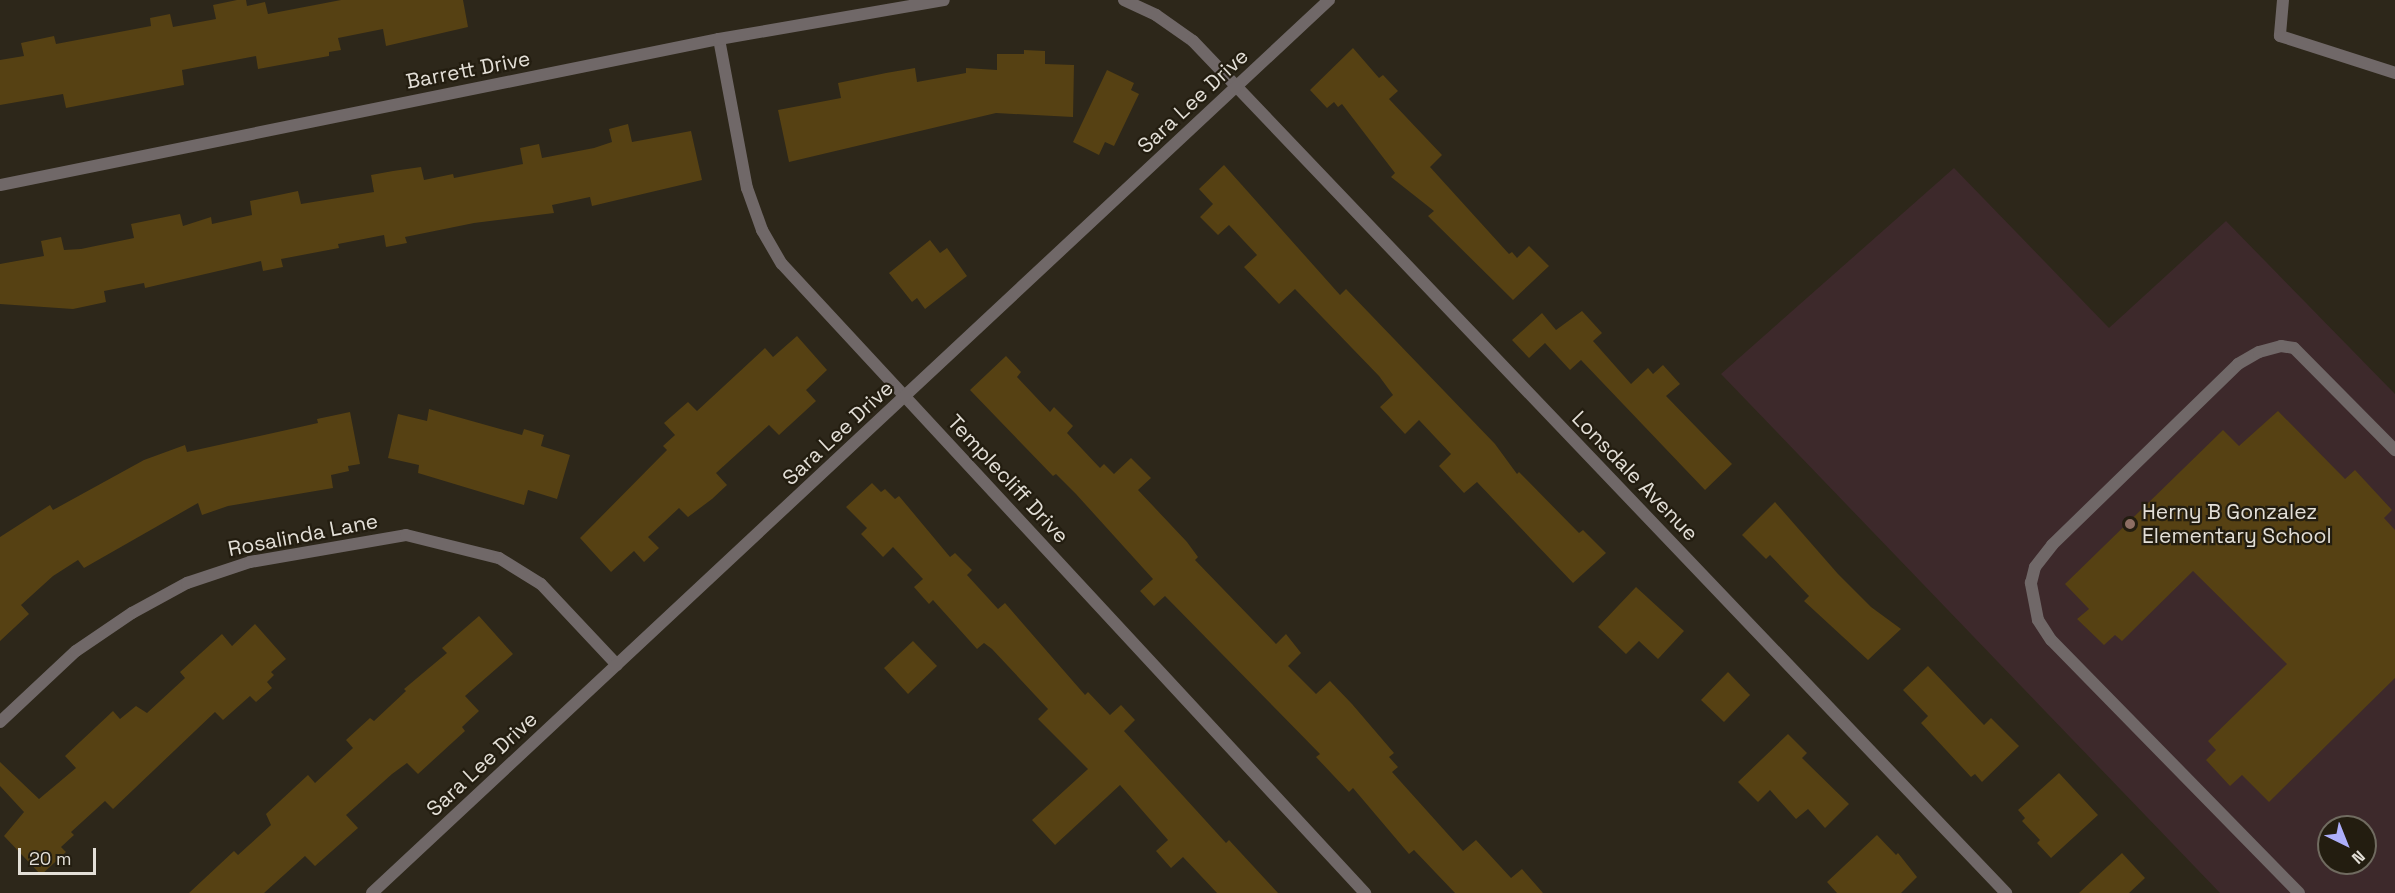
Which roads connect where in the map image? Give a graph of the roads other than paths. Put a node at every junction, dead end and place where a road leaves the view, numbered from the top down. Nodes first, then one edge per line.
1 (944, 0) edge
2 (1124, 0) edge
3 (1329, 0) edge
4 (2283, 0) edge
5 (718, 39) junction
6 (2395, 73) edge
7 (1237, 87) junction
8 (0, 185) edge
9 (906, 397) junction
10 (2395, 450) edge
11 (617, 665) junction
12 (0, 722) edge
13 (372, 893) edge
14 (1365, 893) edge
15 (2006, 893) edge
16 (2299, 893) edge

1 - 5 street, Barrett Drive
2 - 7 street
3 - 7 street, Sara Lee Drive
4 - 6 street
5 - 8 street, Barrett Drive
5 - 9 street, Templecliff Drive
7 - 9 street, Sara Lee Drive
7 - 15 street, Lonsdale Avenue
9 - 11 street, Sara Lee Drive
9 - 14 street, Templecliff Drive
10 - 16 street
11 - 12 street, Rosalinda Lane
11 - 13 street, Sara Lee Drive

